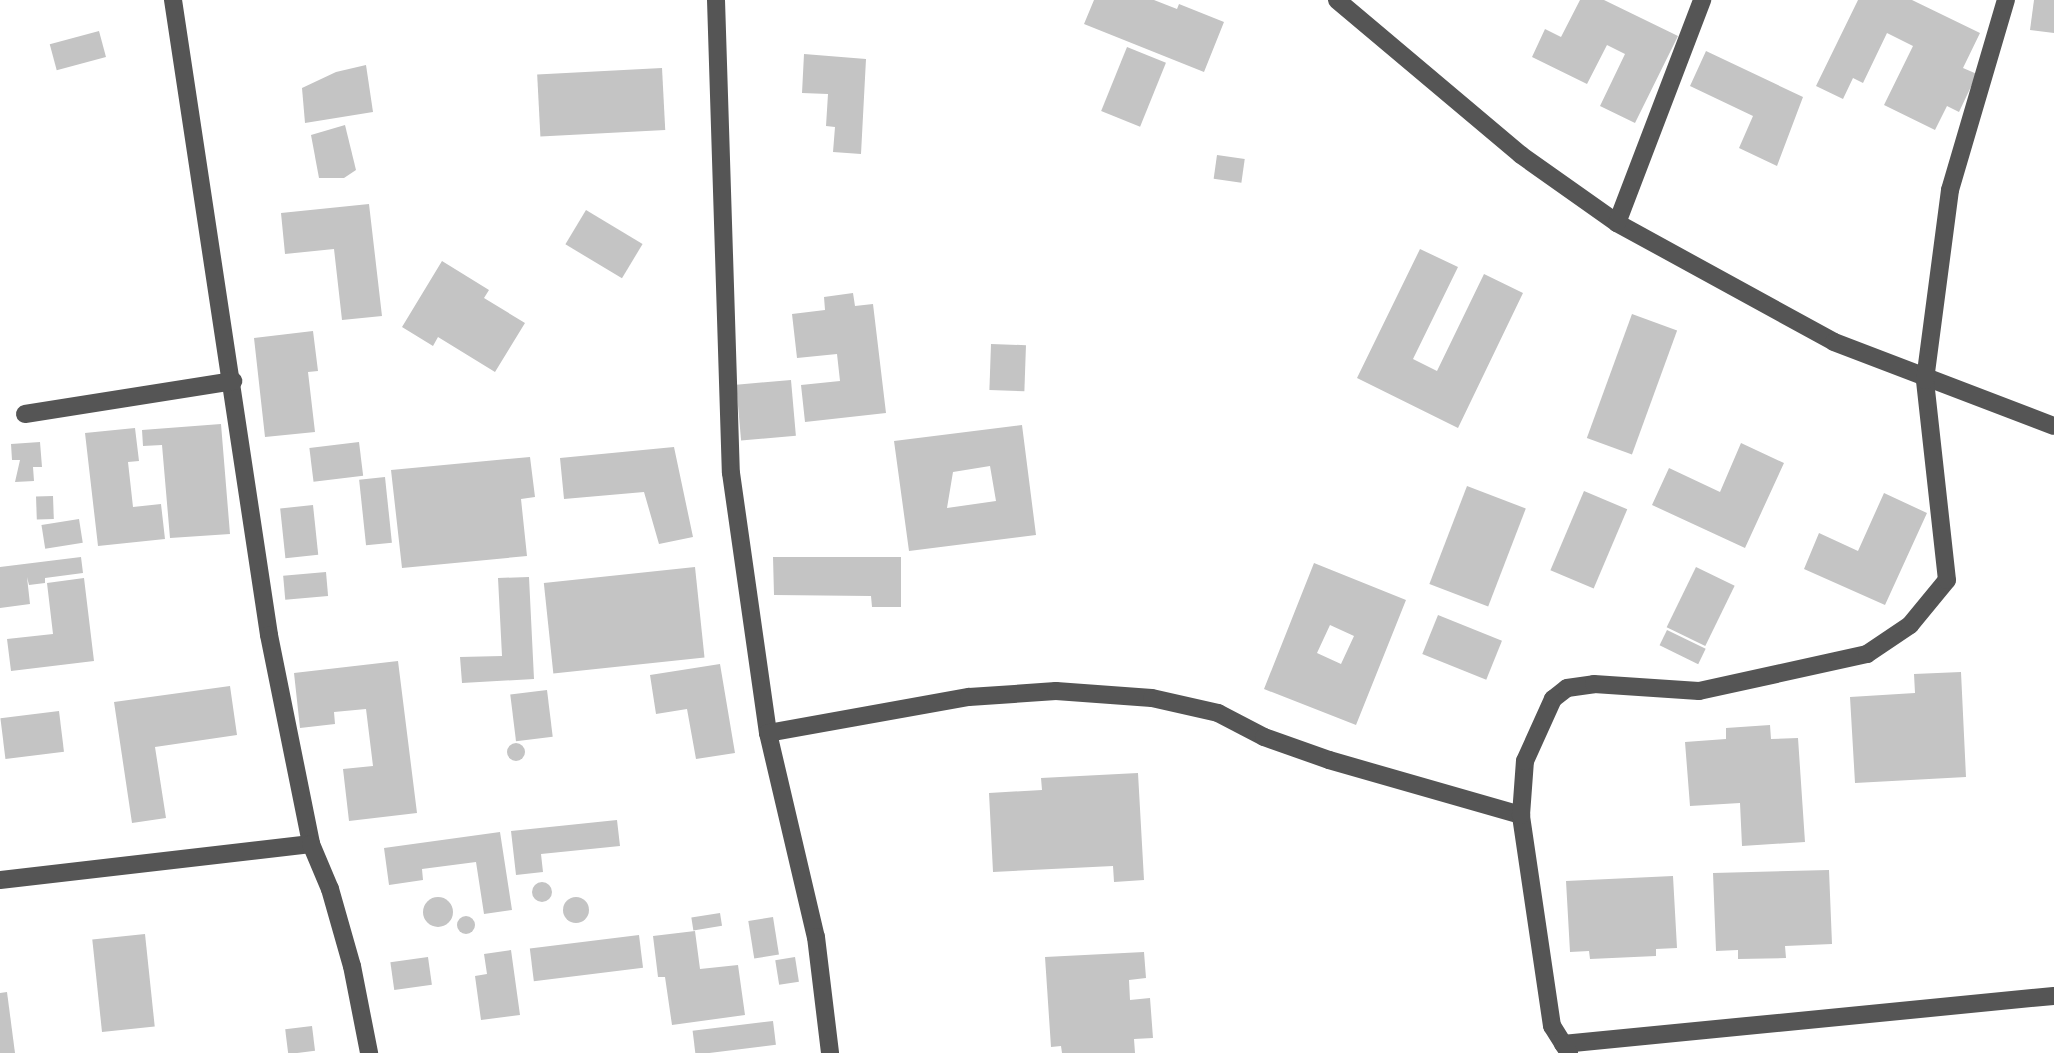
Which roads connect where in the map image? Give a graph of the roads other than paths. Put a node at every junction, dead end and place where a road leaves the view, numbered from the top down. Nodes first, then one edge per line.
1 (173, 0) edge
2 (716, 0) edge
3 (1337, 0) edge
4 (1702, 0) edge
5 (2006, 0) edge
6 (1617, 223) junction
7 (1926, 380) junction
8 (233, 381) junction
9 (25, 414) dead end
10 (2054, 426) edge
11 (768, 733) junction
12 (1521, 816) junction
13 (311, 844) junction
14 (0, 880) edge
15 (2054, 996) edge
16 (1566, 1049) edge
17 (369, 1053) edge
18 (830, 1053) edge

1 - 8 street
2 - 11 street
3 - 6 street
4 - 6 street
5 - 7 street
6 - 7 street
7 - 10 street
7 - 12 street
8 - 9 street
8 - 13 street
11 - 12 street
11 - 18 street
12 - 16 street
13 - 14 street
13 - 17 street
15 - 16 street

